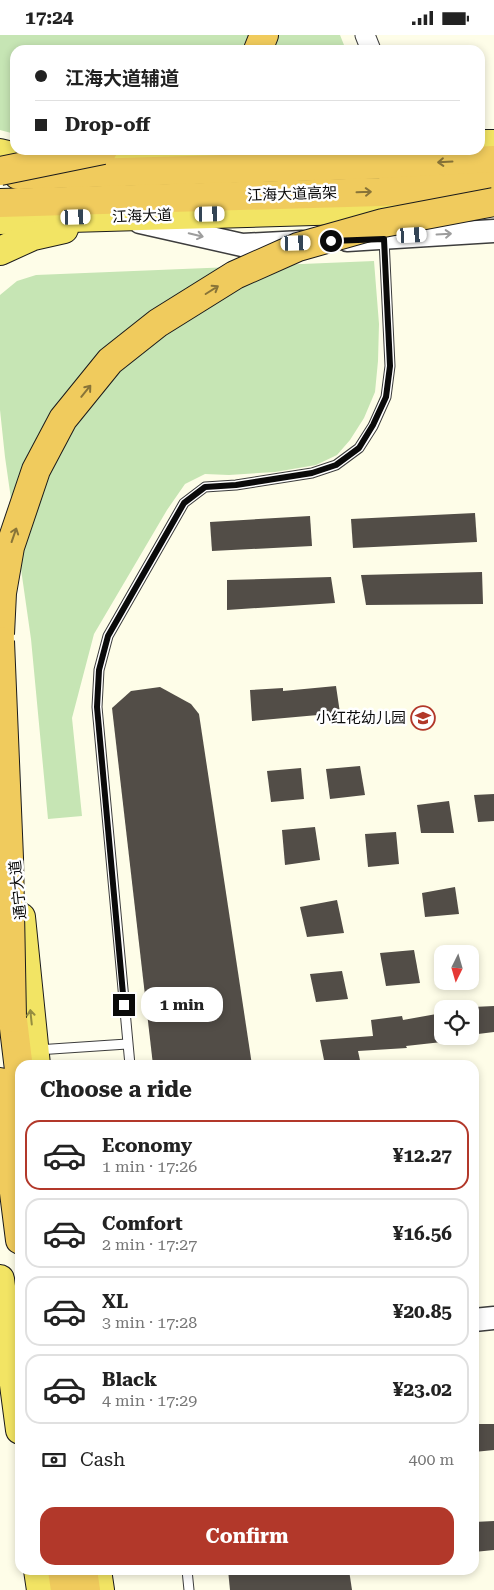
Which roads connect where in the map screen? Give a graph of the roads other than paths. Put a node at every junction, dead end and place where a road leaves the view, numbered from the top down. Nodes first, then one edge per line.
1 (0, 153) edge
2 (78, 155) edge
3 (164, 155) edge
4 (29, 160) junction
5 (494, 160) edge
6 (0, 161) edge
7 (0, 171) edge
8 (0, 175) edge
9 (494, 186) edge
10 (0, 203) edge
11 (494, 203) edge
12 (114, 217) junction
13 (0, 219) edge
14 (494, 231) edge
15 (384, 239) junction
16 (0, 251) edge
17 (0, 634) edge
18 (0, 641) edge
19 (0, 715) edge
20 (0, 908) edge
21 (12, 1018) junction
22 (127, 1044) junction
23 (35, 1058) edge
24 (18, 1060) edge
25 (129, 1060) edge
26 (0, 1082) edge
27 (15, 1200) edge
28 (0, 1279) edge
29 (494, 1318) edge
30 (479, 1320) edge
31 (15, 1393) edge
32 (39, 1575) edge
33 (62, 1575) edge
34 (84, 1575) edge
35 (98, 1575) edge
36 (188, 1575) edge
37 (41, 1590) edge
38 (64, 1590) edge
39 (86, 1590) edge
40 (100, 1590) edge
41 (189, 1590) edge

1 - 4 main road
2 - 7 highway, bridge
3 - 4 main road
4 - 6 main road
5 -> 8 highway, 江海大道高架
10 -> 9 highway, 江海大道高架
11 - 12 main road, 江海大道
17 -> 11 highway, bridge
12 - 13 main road, 江海大道
12 -> 15 street
12 - 16 main road
15 -> 14 street
15 - 22 lane
18 - 21 highway, bridge
23 -> 19 main road, 通宁大道
20 - 21 highway, bridge
21 - 24 highway
22 - 23 lane
22 - 25 lane
26 - 27 highway
28 - 31 main road
29 - 30 street
32 - 37 main road
33 - 38 highway
34 - 39 highway
35 - 40 main road
36 - 41 lane

